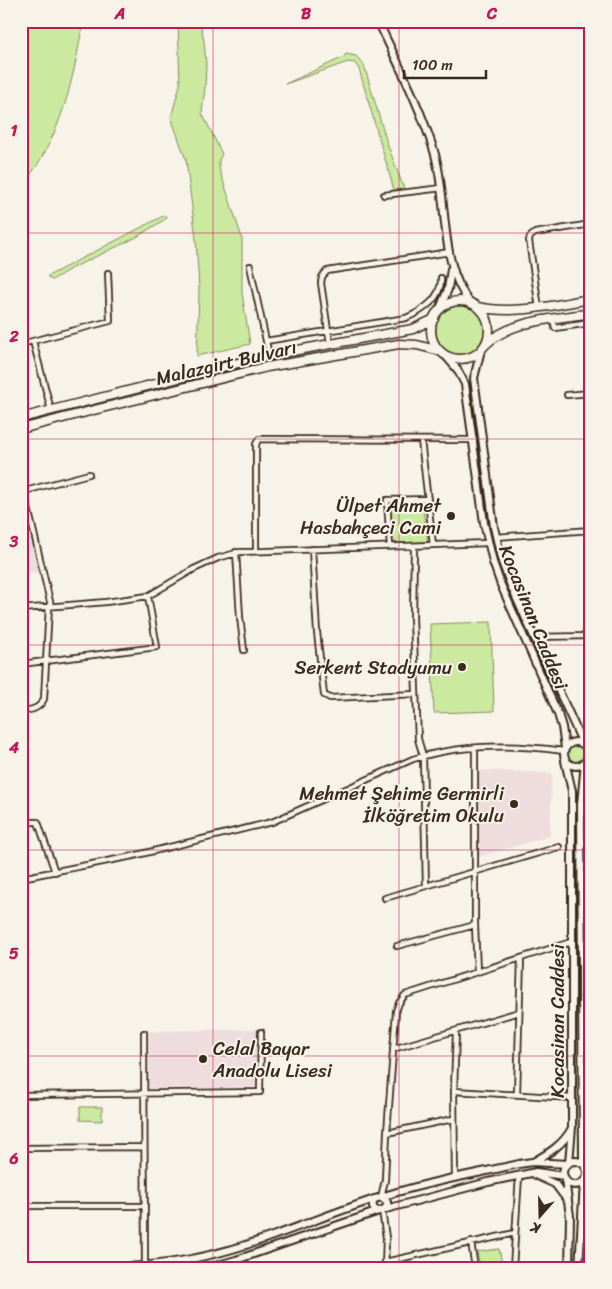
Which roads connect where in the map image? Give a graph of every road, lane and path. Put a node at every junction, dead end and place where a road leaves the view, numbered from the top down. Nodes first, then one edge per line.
1 (378, 21) edge
2 (442, 188) junction
3 (384, 195) dead end
4 (591, 224) edge
5 (450, 252) junction
6 (451, 265) junction
7 (250, 266) dead end
8 (108, 273) dead end
9 (440, 278) dead end
10 (591, 299) edge
11 (474, 305) junction
12 (539, 308) junction
13 (439, 311) junction
14 (591, 313) edge
15 (434, 319) junction
16 (553, 320) junction
17 (591, 323) edge
18 (328, 331) junction
19 (33, 341) junction
20 (266, 341) junction
21 (21, 344) edge
22 (330, 344) junction
23 (482, 348) junction
24 (442, 353) junction
25 (269, 355) junction
26 (591, 392) edge
27 (567, 395) dead end
28 (51, 410) junction
29 (21, 418) edge
30 (21, 429) edge
31 (421, 440) junction
32 (474, 440) junction
33 (89, 474) dead end
34 (21, 478) edge
35 (24, 491) junction
36 (428, 499) junction
37 (591, 530) edge
38 (496, 537) junction
39 (488, 543) junction
40 (433, 545) junction
41 (414, 546) junction
42 (390, 547) junction
43 (312, 549) junction
44 (256, 550) junction
45 (236, 552) junction
46 (148, 596) junction
47 (50, 606) junction
48 (21, 609) edge
49 (534, 636) junction
50 (591, 636) edge
51 (244, 650) dead end
52 (46, 661) junction
53 (21, 664) edge
54 (416, 694) junction
55 (21, 711) edge
56 (586, 746) edge
57 (475, 748) junction
58 (564, 750) junction
59 (423, 756) junction
60 (566, 760) junction
61 (587, 760) edge
62 (21, 822) edge
63 (582, 842) junction
64 (591, 844) edge
65 (559, 847) dead end
66 (54, 872) junction
67 (475, 872) junction
68 (21, 878) edge
69 (426, 886) junction
70 (385, 898) dead end
71 (474, 925) junction
72 (571, 942) junction
73 (398, 946) dead end
74 (521, 958) junction
75 (477, 972) junction
76 (581, 1004) junction
77 (591, 1005) edge
78 (519, 1012) junction
79 (456, 1031) junction
80 (261, 1032) dead end
81 (144, 1033) dead end
82 (393, 1049) junction
83 (454, 1091) junction
84 (144, 1094) junction
85 (518, 1094) junction
86 (21, 1095) edge
87 (572, 1098) junction
88 (454, 1119) junction
89 (572, 1127) junction
90 (387, 1134) junction
91 (144, 1147) junction
92 (21, 1148) edge
93 (532, 1162) junction
94 (568, 1163) junction
95 (586, 1166) edge
96 (529, 1174) junction
97 (519, 1176) junction
98 (455, 1178) junction
99 (564, 1178) junction
100 (584, 1181) junction
101 (377, 1198) junction
102 (569, 1204) junction
103 (21, 1206) edge
104 (145, 1206) junction
105 (382, 1210) junction
106 (516, 1233) junction
107 (471, 1242) junction
108 (385, 1262) junction
109 (145, 1266) junction
110 (221, 1266) edge
111 (103, 1268) edge
112 (208, 1268) edge
113 (385, 1268) edge
114 (475, 1268) edge
115 (513, 1268) edge
116 (570, 1268) edge
117 (579, 1268) edge

1 - 2 main road
2 - 3 street
2 - 5 main road
4 - 12 street
5 - 6 main road
5 - 18 street
6 - 11 main road
6 - 13 main road
7 - 20 street
8 - 19 street
9 - 18 street
10 - 12 highway
11 - 12 highway
11 - 13 highway
11 - 23 highway
13 - 15 highway
14 - 16 highway
15 - 22 highway, Malazgirt Bulvarı
15 - 24 highway
16 - 17 street
16 - 23 highway
18 - 20 street
18 - 22 street
19 - 21 street
19 - 28 street
20 - 25 street
22 - 25 highway, Malazgirt Bulvarı
23 - 24 highway
23 - 38 main road, Kocasinan Caddesi
24 - 30 highway, Malazgirt Bulvarı
24 - 32 main road, Kocasinan Caddesi
25 - 28 highway, Malazgirt Bulvarı
26 - 27 street
28 - 29 highway, Malazgirt Bulvarı
31 - 32 street
31 - 36 street
31 - 44 street
32 - 39 main road, Kocasinan Caddesi
33 - 35 street
34 - 35 street
35 - 47 street
36 - 40 street
36 - 42 street
37 - 38 street
38 - 49 main road, Kocasinan Caddesi
39 - 40 street
39 - 58 main road, Kocasinan Caddesi
40 - 41 street
41 - 42 street
41 - 54 street
42 - 43 street
43 - 44 street
43 - 54 street
44 - 45 street
45 - 46 street
45 - 51 street
46 - 47 street
46 - 52 street
47 - 48 street
47 - 52 street
49 - 50 street
49 - 56 main road, Kocasinan Caddesi
52 - 53 street
52 - 55 street
54 - 59 street
56 - 58 main road
56 - 61 main road
57 - 58 street
57 - 59 street
57 - 67 street
58 - 60 main road
59 - 66 street
59 - 69 street
60 - 61 main road
60 - 72 main road, Kocasinan Caddesi
61 - 63 main road, Kocasinan Caddesi
62 - 66 street
63 - 64 street
63 - 76 main road, Kocasinan Caddesi
65 - 67 street
66 - 68 street
67 - 69 street
67 - 71 street
69 - 70 street
71 - 73 street
71 - 75 street
72 - 74 street
72 - 87 main road, Kocasinan Caddesi
74 - 75 street
74 - 78 street
75 - 82 street
76 - 77 street
76 - 95 main road, Kocasinan Caddesi
78 - 79 street
78 - 85 street
79 - 82 street
79 - 83 street
80 - 84 street
81 - 84 street
82 - 90 street
83 - 85 street
83 - 88 street
84 - 86 street
84 - 91 street
85 - 87 street
87 - 89 main road, Kocasinan Caddesi
88 - 90 street
88 - 98 street
89 - 93 main road
89 - 94 main road, Kocasinan Caddesi
90 - 101 street
91 - 92 street
91 - 104 street
93 - 94 main road
93 - 98 main road
94 - 95 main road
94 - 99 main road
95 - 100 main road
96 - 97 main road
96 - 99 main road
96 - 102 main road
97 - 105 main road
97 - 106 street
98 - 101 main road
99 - 100 main road
99 - 102 main road
100 - 117 main road
101 - 105 main road
101 - 105 main road
101 - 109 main road
102 - 116 main road
103 - 104 street
104 - 109 street
105 - 108 street
105 - 110 main road
106 - 107 street
106 - 115 street
107 - 108 street
107 - 114 street
108 - 113 street
109 - 111 main road
110 - 112 main road

